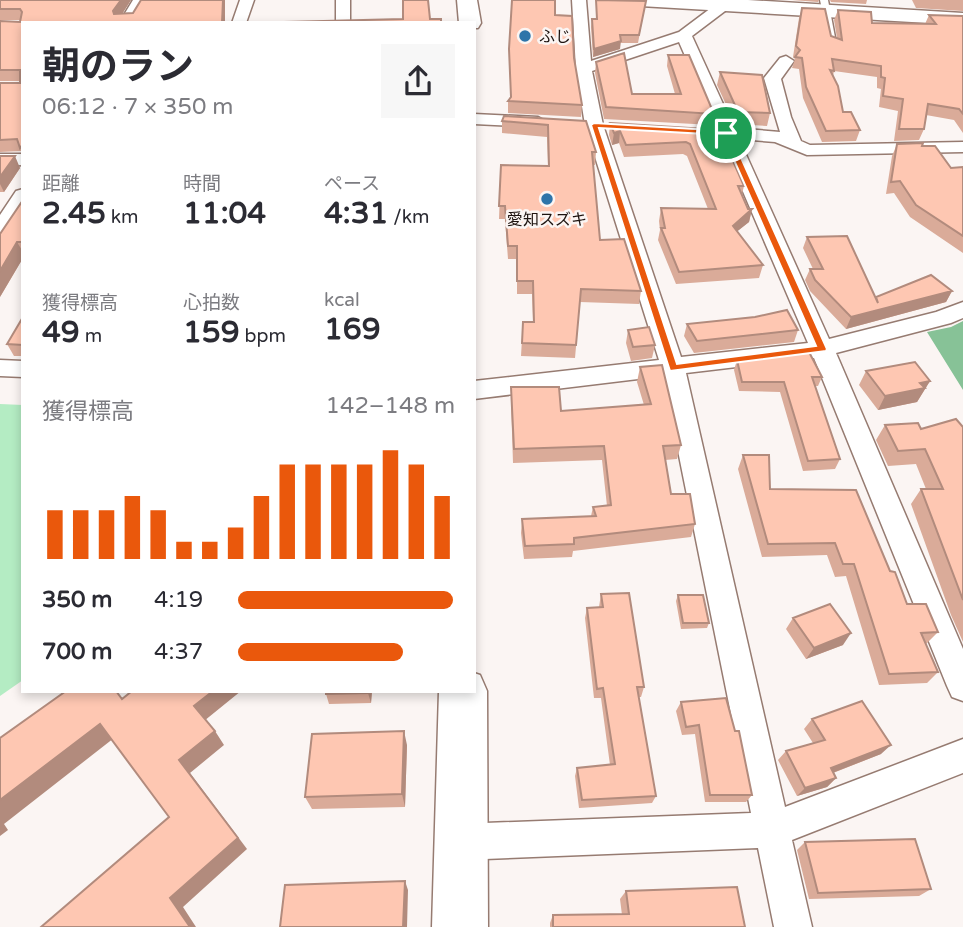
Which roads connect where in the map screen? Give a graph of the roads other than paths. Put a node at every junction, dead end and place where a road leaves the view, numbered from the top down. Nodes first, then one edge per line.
1 (140, 0) edge
2 (247, 0) edge
3 (343, 0) edge
4 (467, 0) edge
5 (579, 0) edge
6 (640, 0) edge
7 (764, 5) edge
8 (825, 5) edge
9 (963, 19) edge
10 (127, 21) edge
11 (240, 21) edge
12 (342, 21) edge
13 (470, 21) edge
14 (684, 35) junction
15 (834, 46) edge
16 (786, 61) dead end
17 (584, 69) junction
18 (476, 119) edge
19 (554, 123) edge
20 (700, 131) edge
21 (726, 133) junction
22 (794, 144) junction
23 (963, 147) edge
24 (21, 159) edge
25 (0, 160) edge
26 (21, 198) edge
27 (0, 230) edge
28 (963, 309) edge
29 (822, 349) junction
30 (0, 368) edge
31 (673, 368) junction
32 (21, 369) edge
33 (476, 390) edge
34 (963, 686) edge
35 (463, 693) edge
36 (963, 756) edge
37 (771, 830) junction
38 (460, 842) junction
39 (460, 927) edge
40 (793, 927) edge

1 - 10 street
2 - 11 street
3 - 12 street
4 - 13 main road
5 - 17 street
6 - 7 main road
7 - 8 main road
7 - 14 street
8 - 9 main road
8 - 15 lane
14 - 17 street
14 - 21 street
16 - 22 street
17 - 31 street
18 - 19 street
20 - 21 street
21 - 22 street
21 - 29 street
22 - 23 street
24 - 25 street
26 - 27 street
28 - 29 street
29 - 31 street
29 - 34 street
30 - 32 street
31 - 33 street
31 - 37 street
35 - 38 main road
36 - 37 street
37 - 38 street
37 - 40 street
38 - 39 main road

